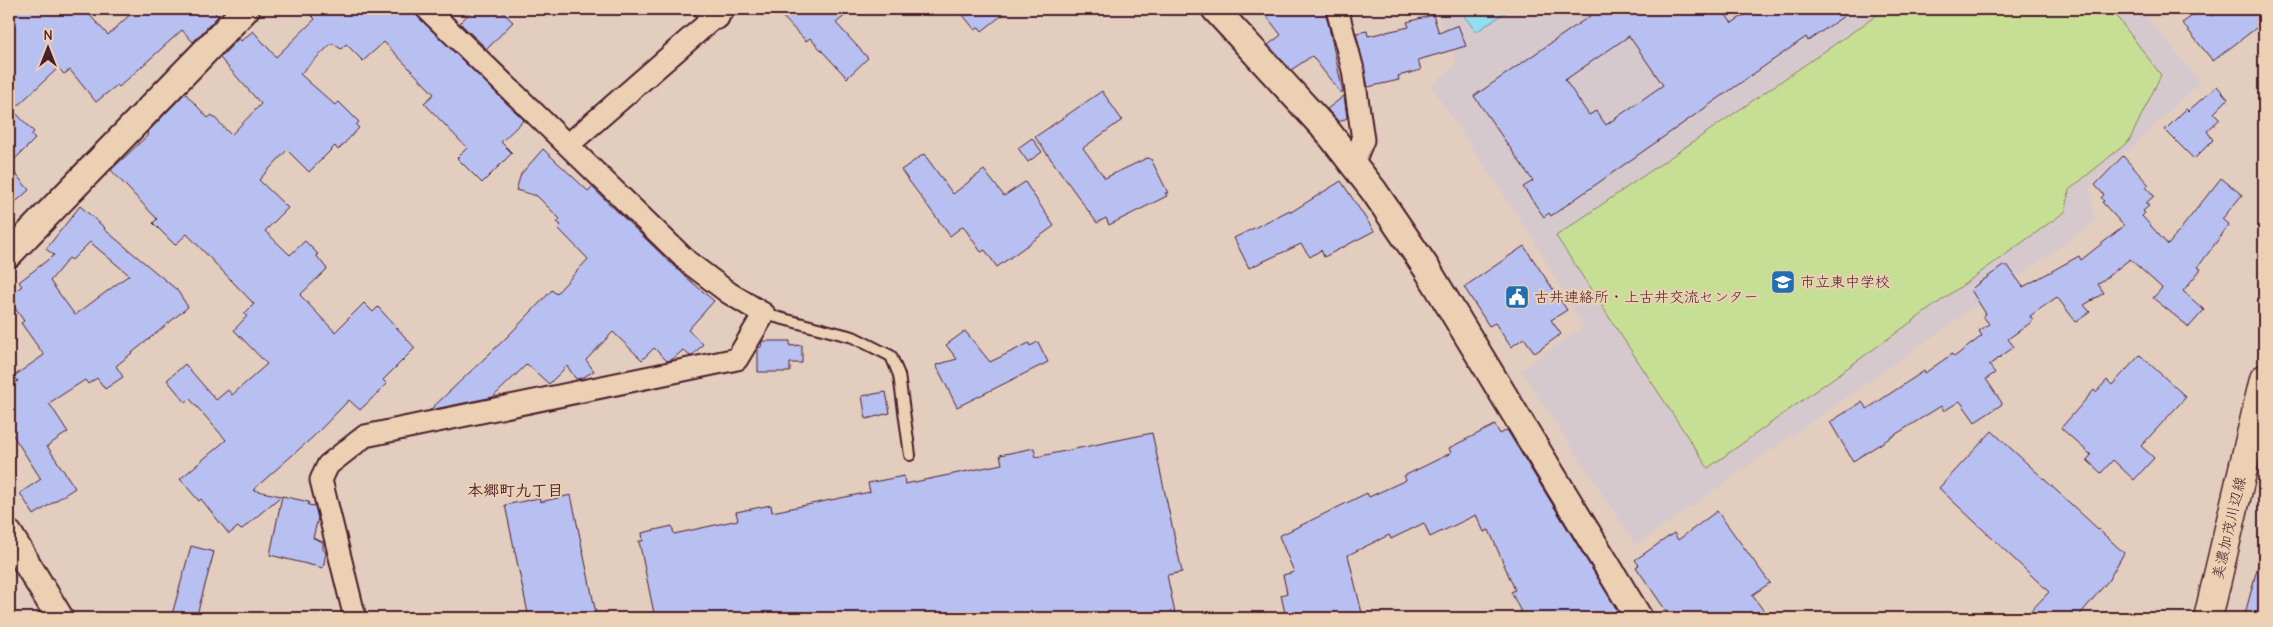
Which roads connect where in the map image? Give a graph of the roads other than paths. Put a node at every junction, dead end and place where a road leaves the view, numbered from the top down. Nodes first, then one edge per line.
1 (246, 9) edge
2 (427, 9) edge
3 (1214, 9) edge
4 (1337, 9) edge
5 (716, 11) edge
6 (568, 145) junction
7 (1353, 164) junction
8 (9, 254) edge
9 (764, 314) junction
10 (2264, 379) edge
11 (910, 455) dead end
12 (9, 534) edge
13 (60, 618) edge
14 (355, 618) edge
15 (1639, 618) edge
16 (2208, 618) edge

1 - 8 street
2 - 6 street
3 - 7 street
4 - 7 street
5 - 6 street
6 - 9 street
7 - 15 street
9 - 11 lane
9 - 14 street
10 - 16 main road, 美濃加茂川辺線
12 - 13 street

